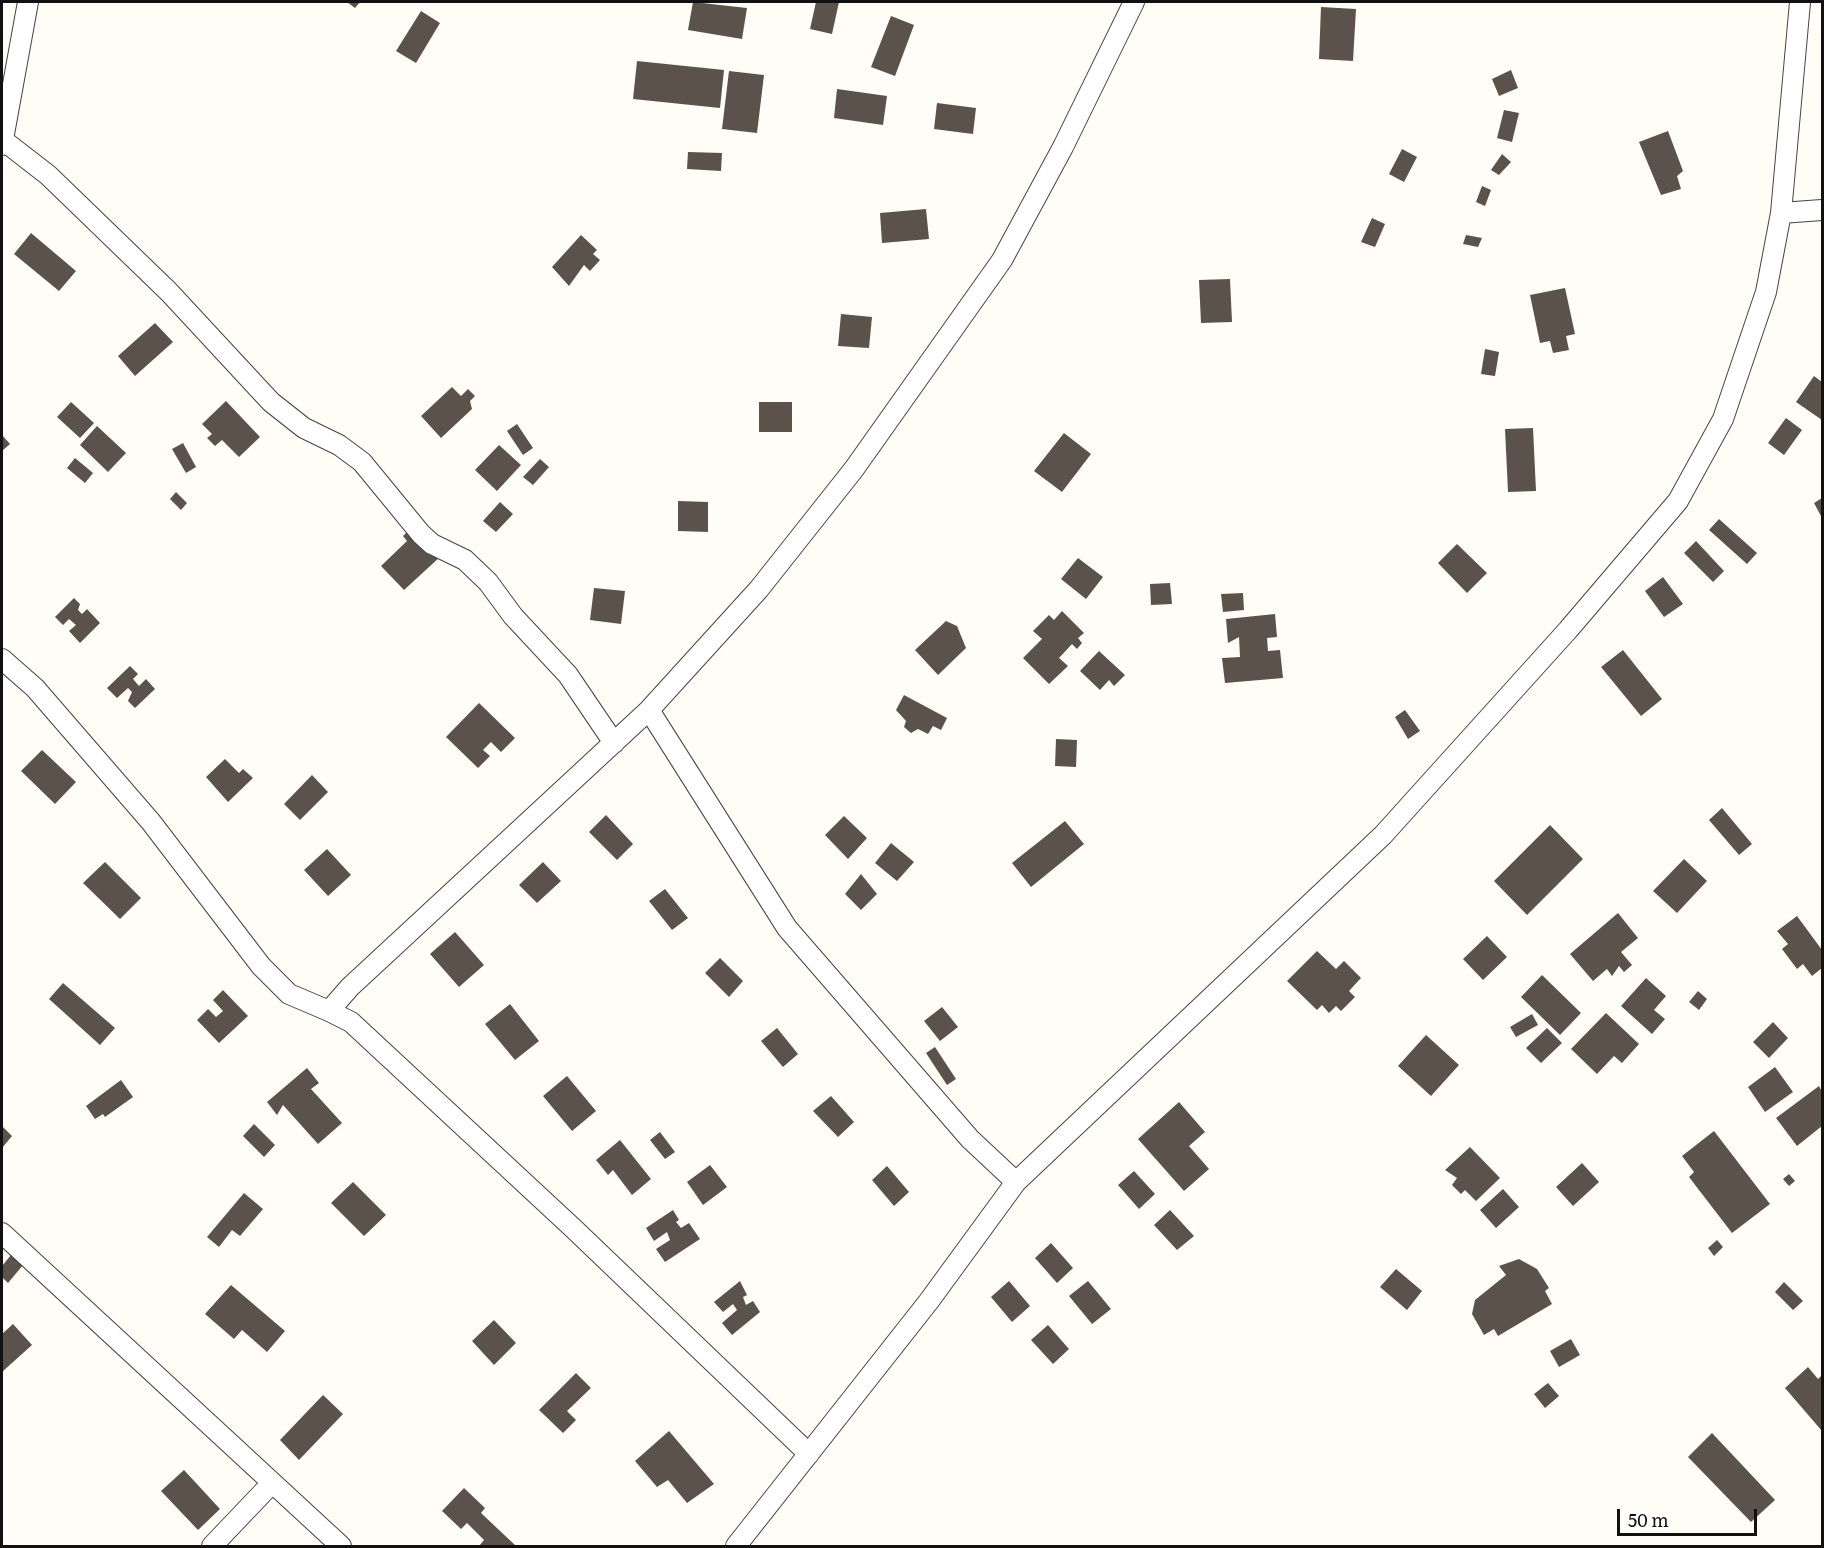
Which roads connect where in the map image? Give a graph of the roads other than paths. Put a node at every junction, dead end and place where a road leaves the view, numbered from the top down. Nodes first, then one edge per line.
1 (28, 2) edge
2 (1134, 2) edge
3 (1800, 2) edge
4 (3, 143) edge
5 (1822, 210) edge
6 (1781, 213) junction
7 (2, 659) edge
8 (649, 710) junction
9 (614, 743) junction
10 (329, 1011) junction
11 (1016, 1182) junction
12 (2, 1233) edge
13 (809, 1454) junction
14 (272, 1483) junction
15 (212, 1546) edge
16 (341, 1546) edge
17 (736, 1546) edge

1 - 4 street
2 - 8 street
3 - 6 street
4 - 9 street
5 - 6 street
6 - 11 street
7 - 10 street
8 - 9 street
8 - 11 street
9 - 10 street
10 - 13 street
11 - 13 street
12 - 14 street
13 - 17 street
14 - 15 street
14 - 16 street

